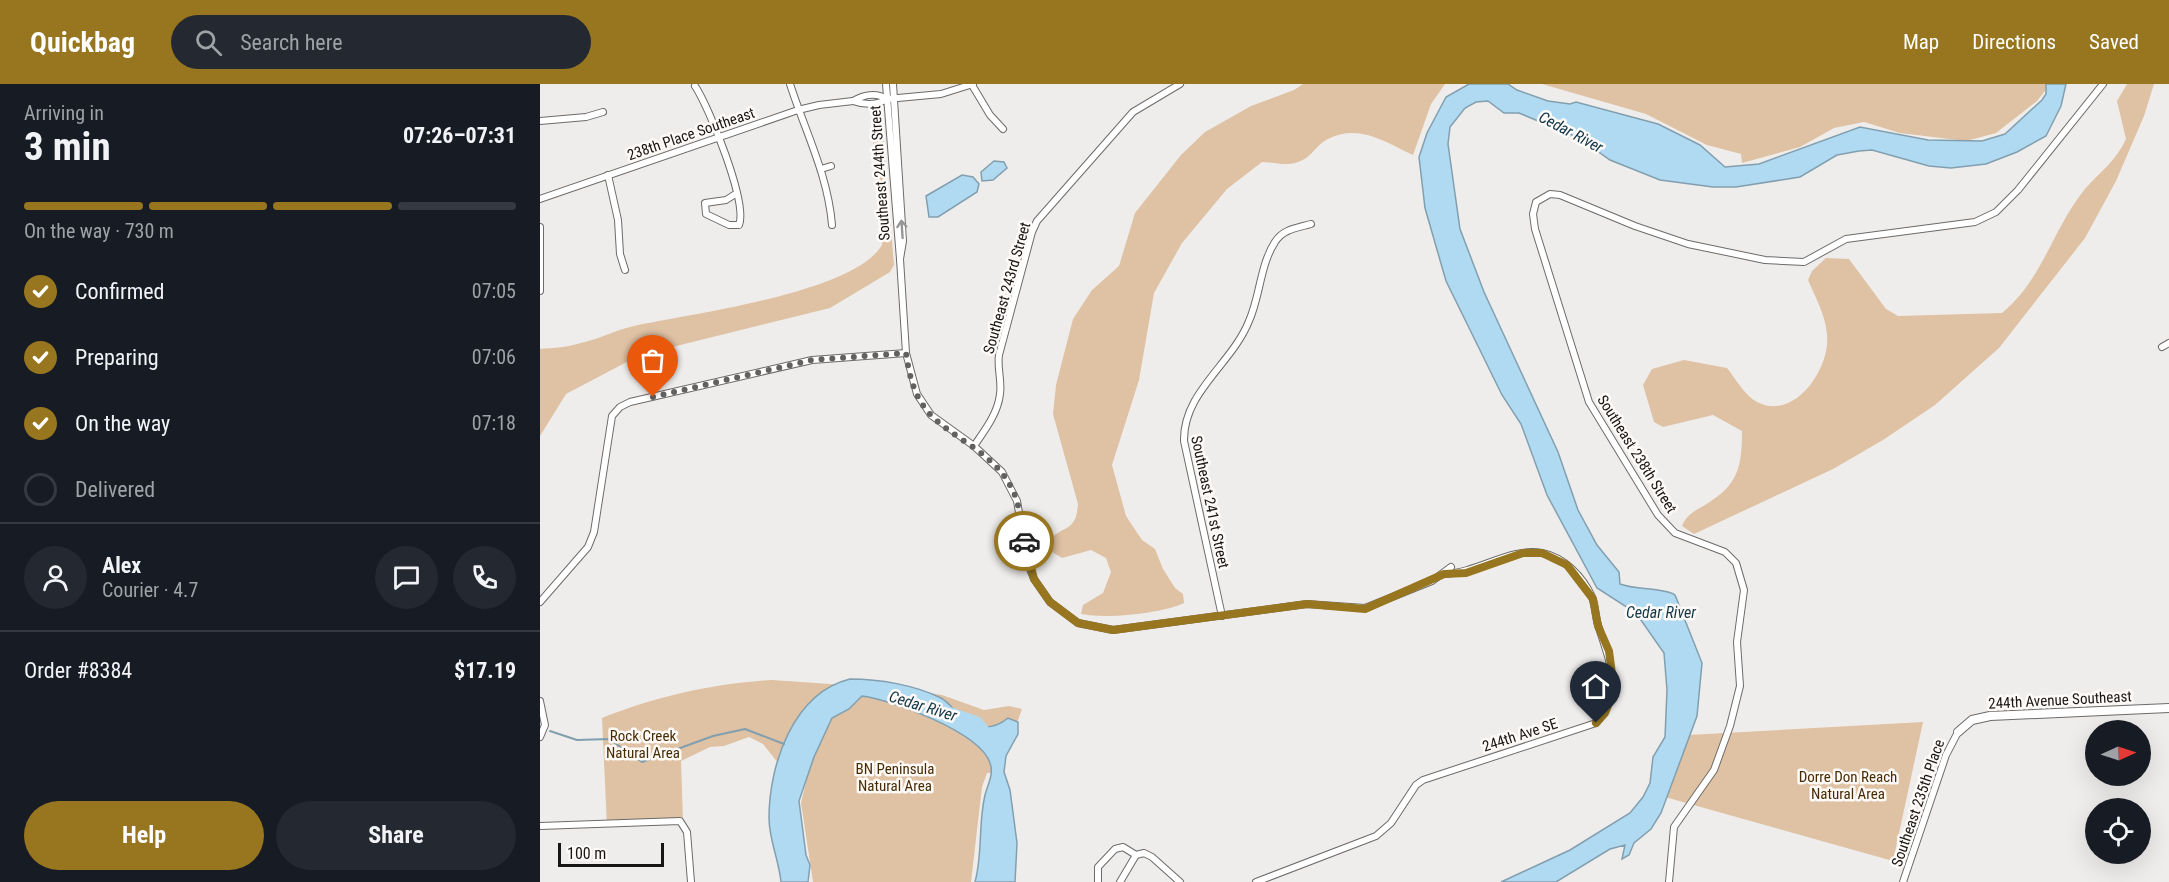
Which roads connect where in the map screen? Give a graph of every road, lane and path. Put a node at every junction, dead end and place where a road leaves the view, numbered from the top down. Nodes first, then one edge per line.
1 (790, 84) edge
2 (886, 84) edge
3 (893, 84) edge
4 (941, 84) edge
5 (1180, 84) edge
6 (2103, 84) edge
7 (972, 85) edge
8 (695, 86) dead end
9 (941, 93) junction
10 (890, 99) junction
11 (798, 110) junction
12 (603, 112) dead end
13 (540, 122) edge
14 (1004, 129) dead end
15 (719, 137) junction
16 (831, 166) dead end
17 (821, 170) junction
18 (608, 175) junction
19 (736, 193) junction
20 (540, 199) edge
21 (1311, 224) dead end
22 (832, 225) dead end
23 (540, 227) edge
24 (625, 270) dead end
25 (540, 291) edge
26 (2169, 343) edge
27 (2162, 347) dead end
28 (906, 353) junction
29 (974, 446) junction
30 (1451, 567) dead end
31 (1444, 574) junction
32 (540, 602) edge
33 (1222, 616) junction
34 (540, 701) edge
35 (2169, 708) edge
36 (1958, 732) joint
37 (540, 737) edge
38 (540, 826) edge
39 (1136, 855) junction
40 (691, 882) edge
41 (1098, 882) edge
42 (1120, 882) edge
43 (1180, 882) edge
44 (1256, 882) edge
45 (1669, 882) edge
46 (1903, 882) edge

1 - 11 street
2 - 10 street, Southeast 244th Street
3 - 10 street, Southeast 244th Street
4 - 9 street
5 - 29 street, Southeast 243rd Street
6 - 45 street, Southeast 238th Street
7 - 9 street, 238th Place Southeast
7 - 14 street
8 - 15 street
9 - 10 street, 238th Place Southeast
10 - 11 street, 238th Place Southeast
10 - 28 street, Southeast 244th Street
11 - 15 street, 238th Place Southeast
11 - 17 street
12 - 13 street
15 - 18 street, 238th Place Southeast
15 - 19 street
16 - 17 street
17 - 22 street
18 - 20 street, 238th Place Southeast
18 - 24 street
19 - 19 street
21 - 33 street, Southeast 241st Street
23 - 25 street
26 - 27 street
28 - 29 street, Southeast 244th Street
28 - 32 street
29 - 33 street
30 - 31 street
31 - 33 street
31 - 44 street, 244th Ave SE
34 - 37 street
35 - 36 street, 244th Avenue Southeast
36 - 46 street, Southeast 235th Place
38 - 40 street
39 - 41 street
39 - 42 street
39 - 43 street

